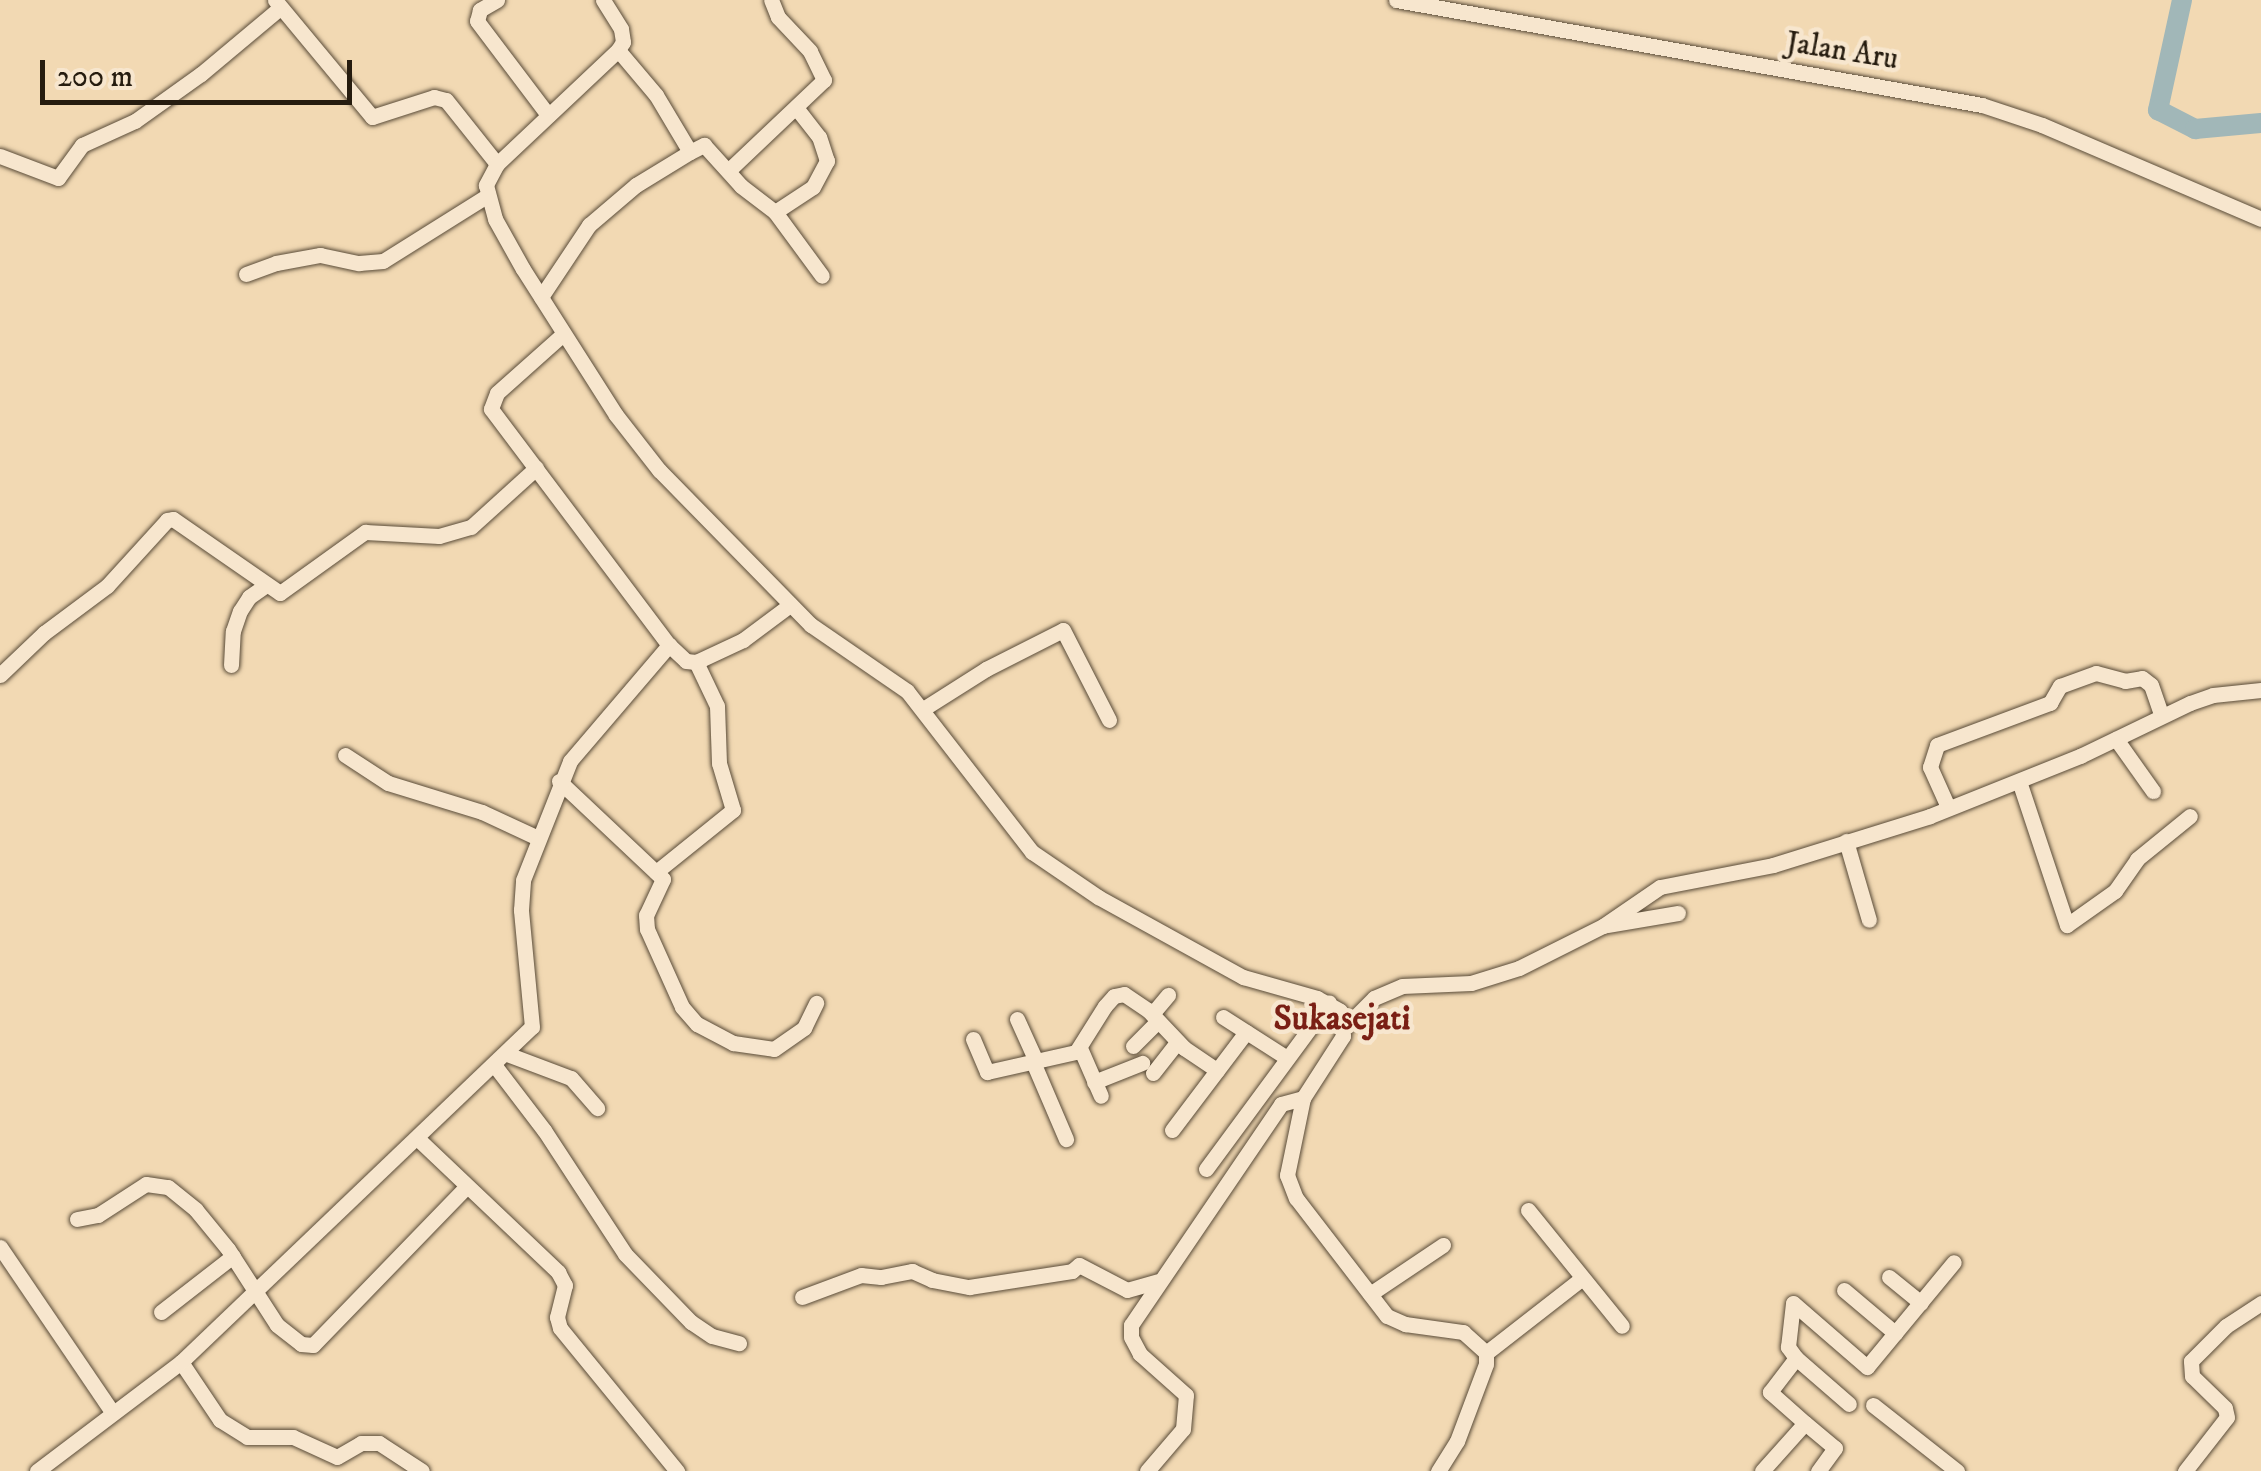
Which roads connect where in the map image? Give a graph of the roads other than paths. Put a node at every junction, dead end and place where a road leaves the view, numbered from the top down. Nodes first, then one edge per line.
1 (496, 0) edge
2 (603, 0) edge
3 (771, 0) edge
4 (1396, 0) edge
5 (277, 4) edge
6 (618, 50) junction
7 (797, 110) junction
8 (548, 115) junction
9 (690, 152) junction
10 (0, 156) edge
11 (497, 164) junction
12 (729, 170) junction
13 (485, 197) junction
14 (775, 212) junction
15 (2261, 219) edge
16 (246, 274) dead end
17 (822, 276) dead end
18 (541, 297) junction
19 (562, 335) junction
20 (536, 468) junction
21 (265, 586) junction
22 (790, 605) junction
23 (669, 645) junction
24 (696, 662) junction
25 (232, 665) dead end
26 (0, 676) edge
27 (2261, 690) edge
28 (924, 710) junction
29 (2161, 714) junction
30 (1109, 720) dead end
31 (2116, 739) junction
32 (346, 755) dead end
33 (2018, 781) junction
34 (558, 782) junction
35 (2152, 791) dead end
36 (1948, 807) junction
37 (2190, 816) dead end
38 (538, 838) junction
39 (1846, 841) junction
40 (656, 872) junction
41 (1678, 913) dead end
42 (1870, 920) dead end
43 (1603, 926) junction
44 (1168, 995) dead end
45 (1329, 1002) junction
46 (816, 1004) dead end
47 (1223, 1017) dead end
48 (1017, 1019) dead end
49 (1154, 1019) junction
50 (1345, 1027) junction
51 (1246, 1032) junction
52 (973, 1039) dead end
53 (1177, 1042) junction
54 (1134, 1046) dead end
55 (1080, 1048) junction
56 (1287, 1058) junction
57 (501, 1060) junction
58 (1035, 1062) junction
59 (1217, 1070) junction
60 (1304, 1098) junction
61 (597, 1108) dead end
62 (1172, 1130) dead end
63 (416, 1138) junction
64 (1066, 1138) dead end
65 (1206, 1170) dead end
66 (467, 1186) junction
67 (1528, 1210) dead end
68 (76, 1219) dead end
69 (1443, 1244) dead end
70 (0, 1247) edge
71 (233, 1256) junction
72 (1954, 1262) dead end
73 (1889, 1276) dead end
74 (1581, 1279) junction
75 (1158, 1281) junction
76 (1844, 1290) dead end
77 (256, 1292) junction
78 (1370, 1294) junction
79 (802, 1297) dead end
80 (1920, 1303) junction
81 (2261, 1304) edge
82 (161, 1312) dead end
83 (1622, 1326) dead end
84 (1895, 1333) junction
85 (739, 1343) dead end
86 (1486, 1353) junction
87 (1796, 1358) junction
88 (181, 1362) junction
89 (1849, 1404) dead end
90 (1874, 1406) dead end
91 (112, 1412) junction
92 (1805, 1423) junction
93 (41, 1470) edge
94 (422, 1471) edge
95 (676, 1471) edge
96 (1147, 1471) edge
97 (1438, 1471) edge
98 (1762, 1471) edge
99 (1818, 1471) edge
100 (1957, 1471) edge
101 (2185, 1471) edge

1 - 8 street
2 - 6 street
3 - 7 street
4 - 15 street, Jalan Aru
5 - 10 street
5 - 11 street
6 - 8 street
6 - 9 street
7 - 12 street
7 - 14 street
8 - 11 street
9 - 12 street
9 - 18 street
11 - 13 street
12 - 14 street
13 - 16 street
13 - 18 street
14 - 17 street
18 - 19 street
19 - 20 street
19 - 22 street
20 - 21 street
20 - 23 street
21 - 25 street
21 - 26 street
22 - 24 street
22 - 28 street
23 - 24 street
23 - 34 street
24 - 40 street
27 - 29 street
28 - 30 street
28 - 45 street
29 - 31 street
29 - 36 street
31 - 33 street
31 - 35 street
32 - 38 street
33 - 36 street
33 - 37 street
34 - 38 street
34 - 40 street
36 - 39 street
38 - 57 street
39 - 42 street
39 - 43 street
40 - 46 street
41 - 43 street
43 - 50 street
44 - 49 street
45 - 50 street
45 - 56 street
47 - 51 street
48 - 58 street
49 - 53 street
49 - 54 street
49 - 55 street
50 - 60 street
51 - 56 street
51 - 59 street
52 - 58 street
53 - 55 street
53 - 59 street
55 - 58 street
56 - 65 street
57 - 61 street
57 - 63 street
57 - 85 street
58 - 64 street
59 - 62 street
60 - 75 street
60 - 78 street
63 - 66 street
63 - 77 street
66 - 77 street
66 - 95 street
67 - 74 street
68 - 71 street
69 - 78 street
70 - 91 street
71 - 77 street
71 - 82 street
72 - 80 street
73 - 80 street
74 - 83 street
74 - 86 street
75 - 79 street
75 - 96 street
76 - 84 street
77 - 88 street
78 - 86 street
80 - 84 street
81 - 101 street
84 - 87 street
86 - 97 street
87 - 89 street
87 - 92 street
88 - 91 street
88 - 94 street
90 - 100 street
91 - 93 street
92 - 98 street
92 - 99 street

